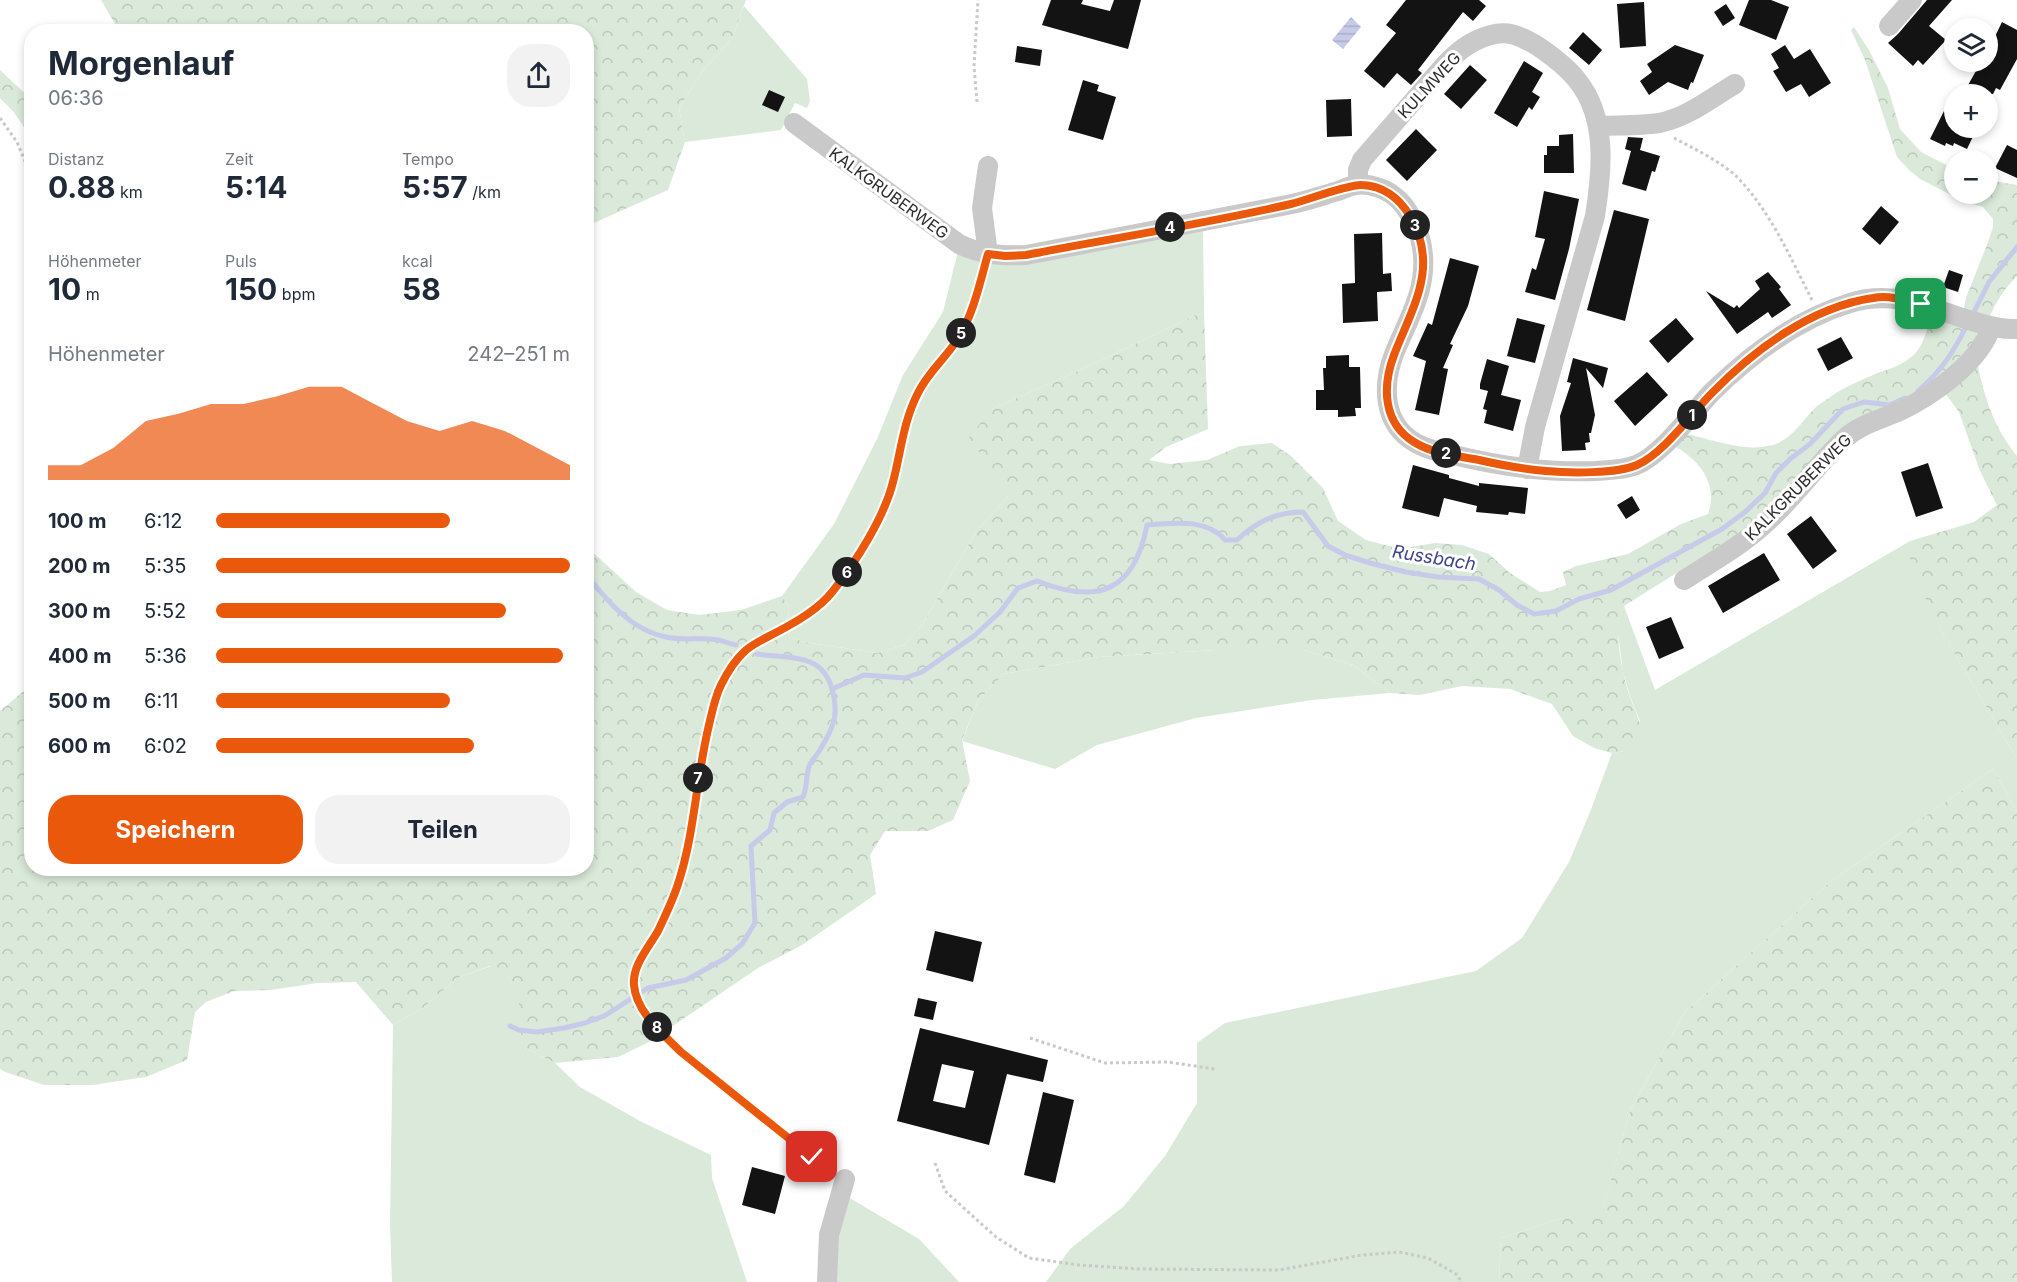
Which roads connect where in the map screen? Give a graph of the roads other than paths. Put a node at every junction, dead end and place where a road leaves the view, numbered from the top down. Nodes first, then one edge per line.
1 (1912, 0) edge
2 (1889, 26) dead end
3 (1735, 84) dead end
4 (794, 123) dead end
5 (1598, 126) junction
6 (988, 166) dead end
7 (1358, 184) junction
8 (988, 254) junction
9 (1979, 323) junction
10 (2017, 329) edge
11 (1527, 469) junction
12 (1683, 579) dead end
13 (845, 1179) road end
14 (827, 1282) edge

1 - 2 street
3 - 5 street
4 - 8 street, KALKGRUBERWEG
5 - 7 street, KULMWEG
5 - 11 street, KULMWEG
6 - 8 street
7 - 8 street, KALKGRUBERWEG
7 - 11 street
9 - 10 street
9 - 11 street
9 - 12 street, KALKGRUBERWEG
13 - 14 street

